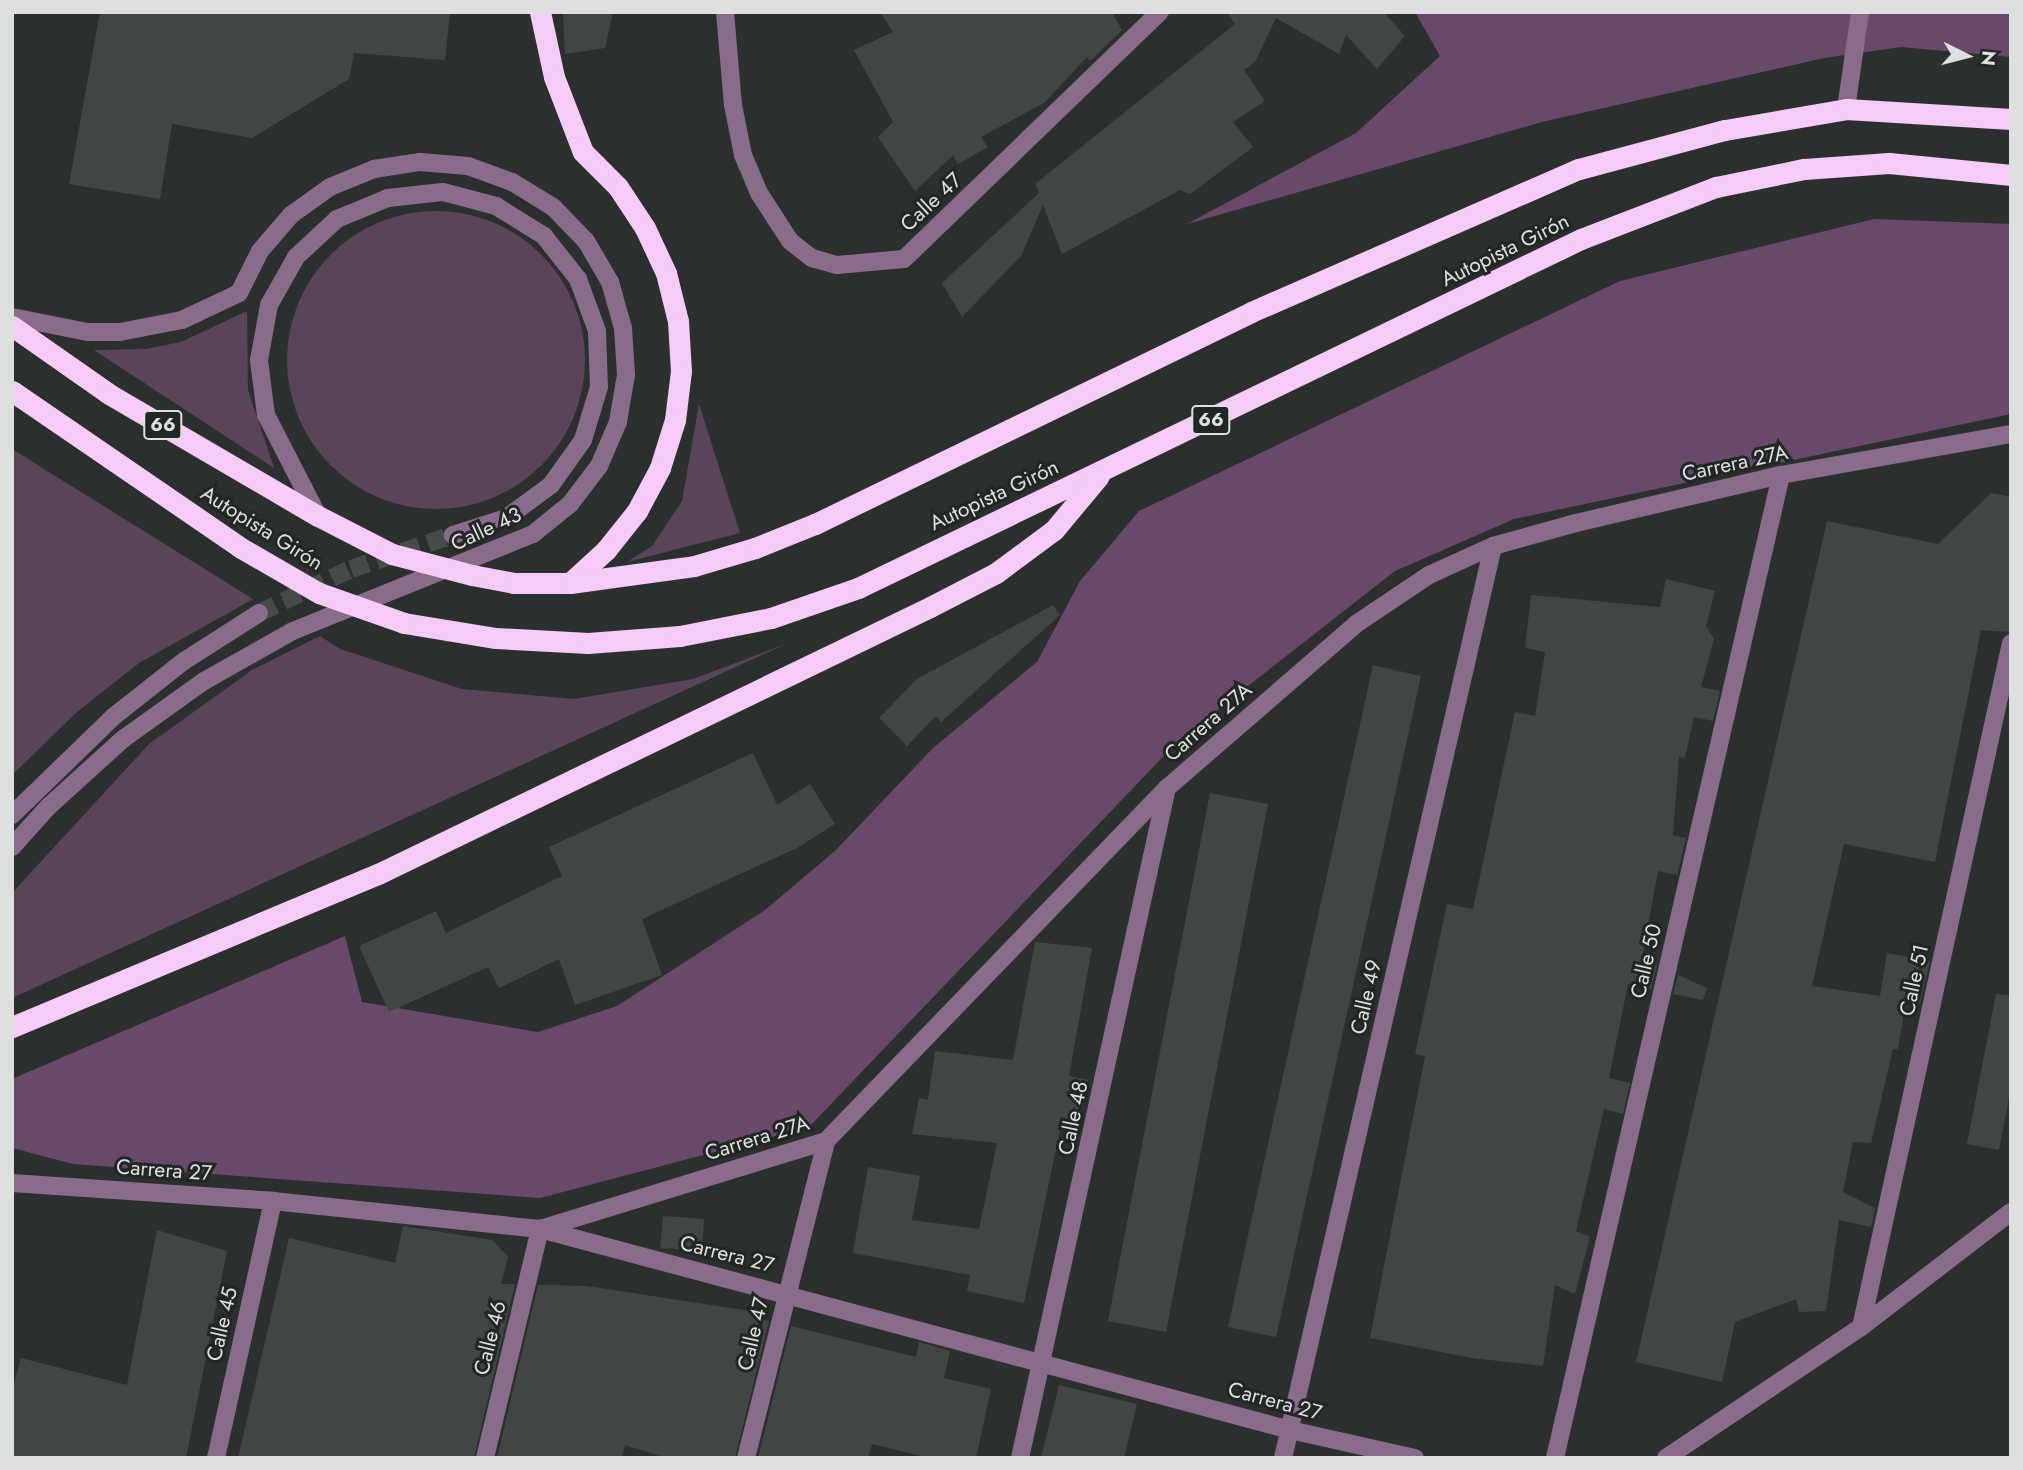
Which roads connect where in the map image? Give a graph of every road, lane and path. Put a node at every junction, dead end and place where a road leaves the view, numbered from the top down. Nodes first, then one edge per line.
1 (540, 12) edge
2 (724, 12) edge
3 (1160, 12) edge
4 (1860, 12) edge
5 (1846, 109) junction
6 (2011, 119) edge
7 (2011, 175) edge
8 (12, 317) edge
9 (12, 326) edge
10 (12, 391) edge
11 (2011, 434) edge
12 (1102, 471) junction
13 (1781, 475) junction
14 (318, 516) junction
15 (453, 535) tunnel mouth
16 (1493, 545) junction
17 (569, 583) junction
18 (259, 613) tunnel mouth
19 (2011, 643) edge
20 (1167, 788) junction
21 (12, 816) edge
22 (12, 847) edge
23 (12, 1027) edge
24 (826, 1141) junction
25 (12, 1184) edge
26 (273, 1200) junction
27 (2011, 1212) edge
28 (540, 1229) junction
29 (786, 1292) junction
30 (1861, 1327) junction
31 (1044, 1362) junction
32 (1290, 1430) junction
33 (216, 1458) edge
34 (485, 1458) edge
35 (747, 1458) edge
36 (1020, 1458) edge
37 (1283, 1458) edge
38 (1415, 1458) edge
39 (1555, 1458) edge
40 (1666, 1458) edge

1 - 17 highway
2 - 3 street, Calle 47
4 - 5 street
5 - 6 highway, Autopista Girón / 66
5 - 17 highway, Autopista Girón / 66
7 - 12 highway, Autopista Girón / 66
8 - 22 street, Calle 43
9 - 14 highway, Autopista Girón / 66
10 - 12 highway, Autopista Girón / 66, bridge
11 - 13 street, Carrera 27A
12 - 23 highway
13 - 16 street, Carrera 27A
13 - 39 street, Calle 50
14 - 15 street, Calle 43
14 - 17 highway, Autopista Girón / 66, bridge
16 - 20 street, Carrera 27A
16 - 32 street, Calle 49
18 - 21 street
19 - 30 street, Calle 51
20 - 24 street, Carrera 27A
20 - 31 street, Calle 48
24 - 28 street, Carrera 27A
24 - 29 street, Calle 47
25 - 26 street, Carrera 27
26 - 28 street, Carrera 27
26 - 33 street, Calle 45
27 - 30 street
28 - 29 street, Carrera 27
28 - 34 street, Calle 46
29 - 31 street, Carrera 27
29 - 35 street, Calle 47
30 - 40 street
31 - 32 street, Carrera 27
31 - 36 street, Calle 48
32 - 37 street, Calle 49
32 - 38 street, Carrera 27

